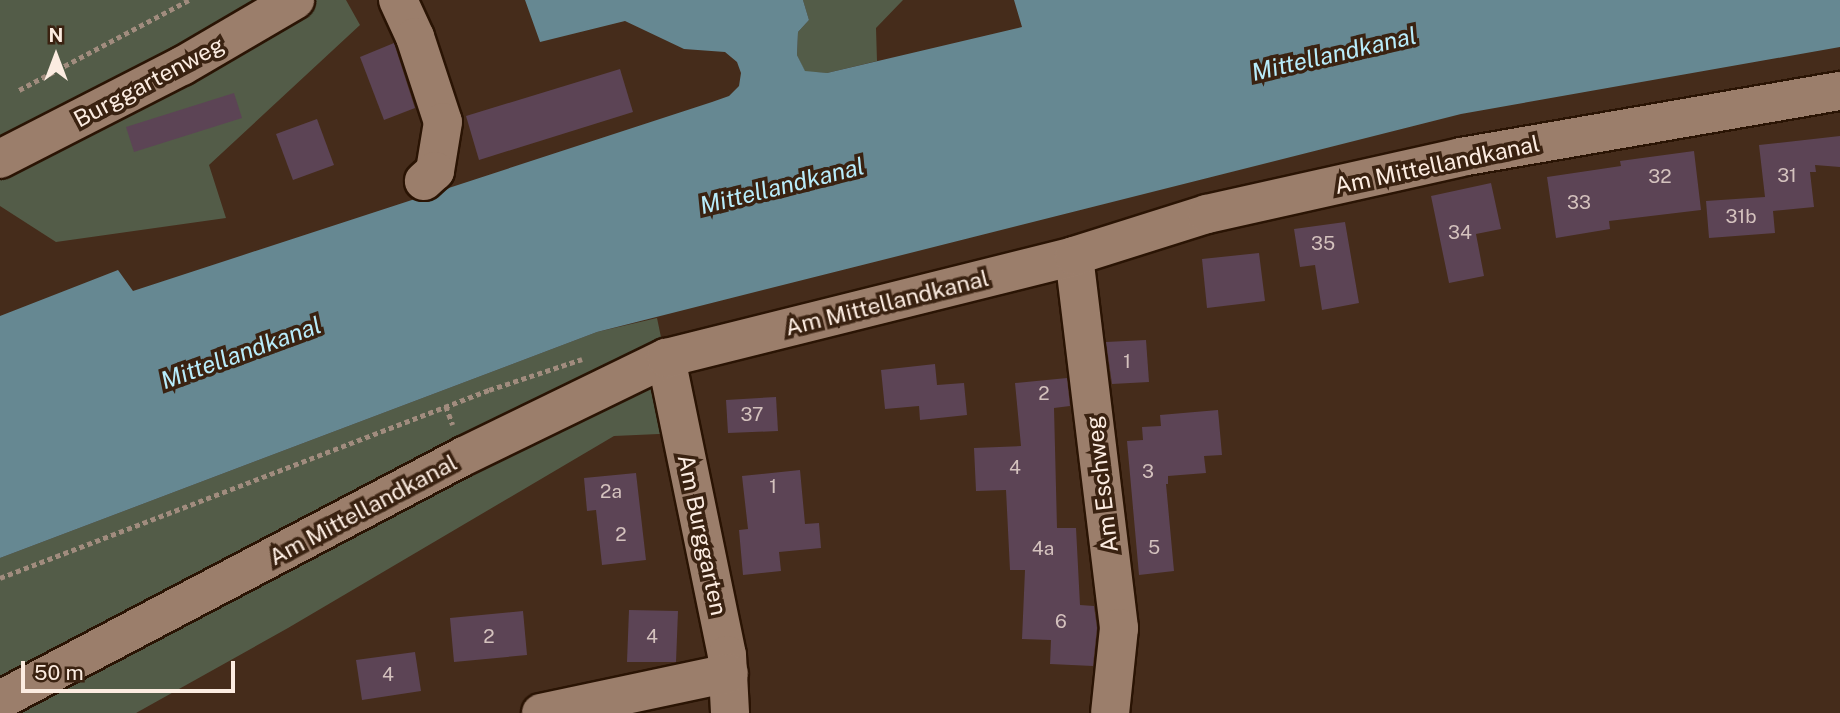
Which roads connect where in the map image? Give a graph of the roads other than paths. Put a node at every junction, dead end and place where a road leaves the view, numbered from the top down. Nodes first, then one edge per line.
1 (295, 0) edge
2 (398, 0) edge
3 (1840, 91) edge
4 (0, 159) edge
5 (424, 181) dead end
6 (1074, 256) junction
7 (667, 358) junction
8 (729, 673) junction
9 (0, 700) edge
10 (541, 713) edge
11 (730, 713) edge
12 (1111, 713) edge

1 - 4 street, Burggartenweg
2 - 5 street
3 - 6 street, Am Mittellandkanal
6 - 7 street, Am Mittellandkanal
6 - 12 street, Am Eschweg
7 - 8 street, Am Burggarten
7 - 9 street, Am Mittellandkanal
8 - 10 street
8 - 11 street, Am Burggarten

